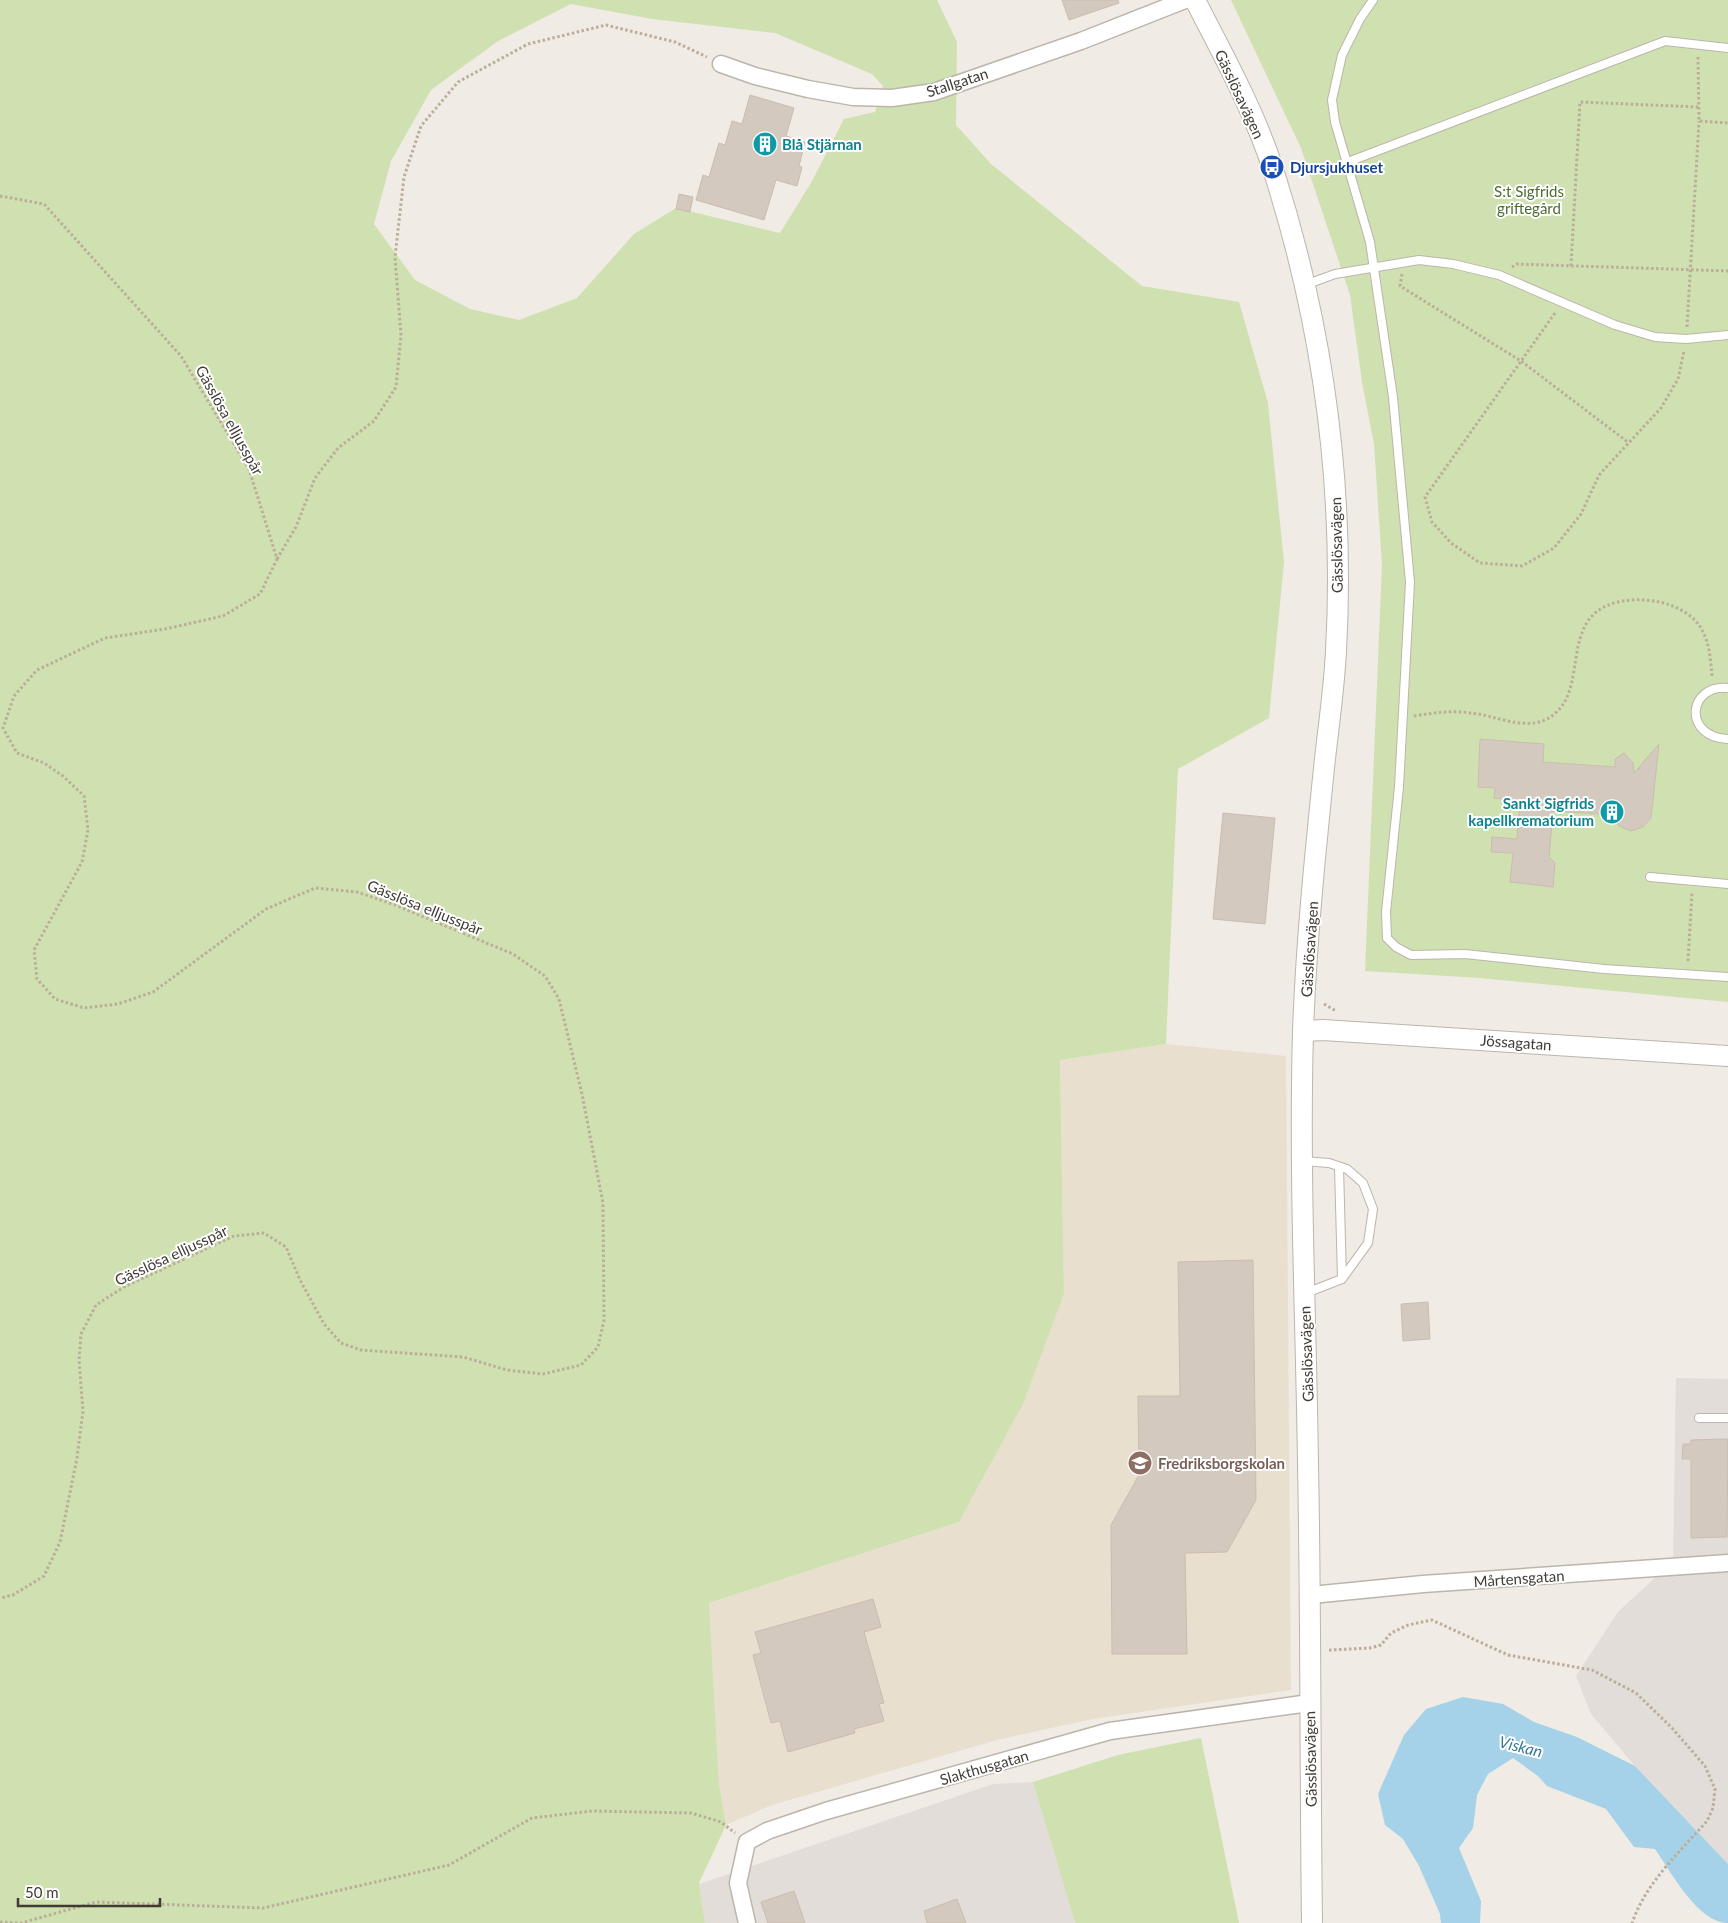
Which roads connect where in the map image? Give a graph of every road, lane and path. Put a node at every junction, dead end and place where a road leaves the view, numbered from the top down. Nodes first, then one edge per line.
1 (1185, 0) edge
2 (1195, 0) edge
3 (1373, 0) edge
4 (1698, 47) junction
5 (1728, 48) edge
6 (721, 64) joint
7 (1698, 107) junction
8 (1699, 120) junction
9 (1728, 123) edge
10 (1348, 162) junction
11 (0, 196) edge
12 (1403, 263) junction
13 (1571, 266) junction
14 (1373, 268) junction
15 (1692, 270) junction
16 (1728, 271) edge
17 (1499, 276) junction
18 (1305, 285) junction
19 (1562, 304) junction
20 (1728, 335) edge
21 (1686, 339) junction
22 (1521, 362) junction
23 (1629, 443) junction
24 (277, 559) junction
25 (1728, 688) edge
26 (1712, 690) junction
27 (1404, 718) junction
28 (1728, 739) edge
29 (1650, 877) dead end
30 (1693, 880) junction
31 (1728, 884) edge
32 (1687, 974) junction
33 (1728, 977) edge
34 (1304, 1031) junction
35 (1728, 1056) edge
36 (1302, 1161) junction
37 (1339, 1167) junction
38 (1342, 1279) junction
39 (1304, 1293) junction
40 (1698, 1418) dead end
41 (1728, 1418) edge
42 (1728, 1563) edge
43 (1311, 1595) junction
44 (0, 1598) edge
45 (1326, 1650) dead end
46 (1309, 1702) junction
47 (747, 1842) junction
48 (0, 1922) edge
49 (747, 1923) edge
50 (1312, 1923) edge
51 (1632, 1923) edge

1 - 6 street, Stallgatan
2 - 18 street, Gässlösavägen
3 - 10 lane
4 - 5 lane
4 - 7 path
4 - 10 lane
6 - 24 path
7 - 8 path
7 - 13 path
8 - 9 path
8 - 15 path
10 - 14 lane
11 - 24 path, Gässlösa elljusspår
12 - 14 lane
12 - 17 lane
12 - 22 path
13 - 15 path
13 - 17 path
14 - 18 lane
14 - 27 lane
15 - 16 path
15 - 21 path
17 - 19 lane
18 - 34 street, Gässlösavägen
19 - 21 lane
19 - 22 path
20 - 21 lane
21 - 23 path
22 - 23 path
22 - 23 path
24 - 44 path, Gässlösa elljusspår
25 - 26 lane
26 - 27 path
26 - 28 lane
27 - 32 lane
29 - 30 lane
30 - 31 lane
30 - 32 path
32 - 33 lane
34 - 35 street, Jössagatan
34 - 36 street, Gässlösavägen
36 - 37 lane
36 - 39 street, Gässlösavägen
37 - 38 lane
37 - 38 lane
38 - 39 lane
39 - 43 street, Gässlösavägen
40 - 41 lane
42 - 43 street, Mårtensgatan
43 - 46 street, Gässlösavägen
45 - 51 path
46 - 47 street, Slakthusgatan
46 - 50 street, Gässlösavägen
47 - 48 path
47 - 49 street

